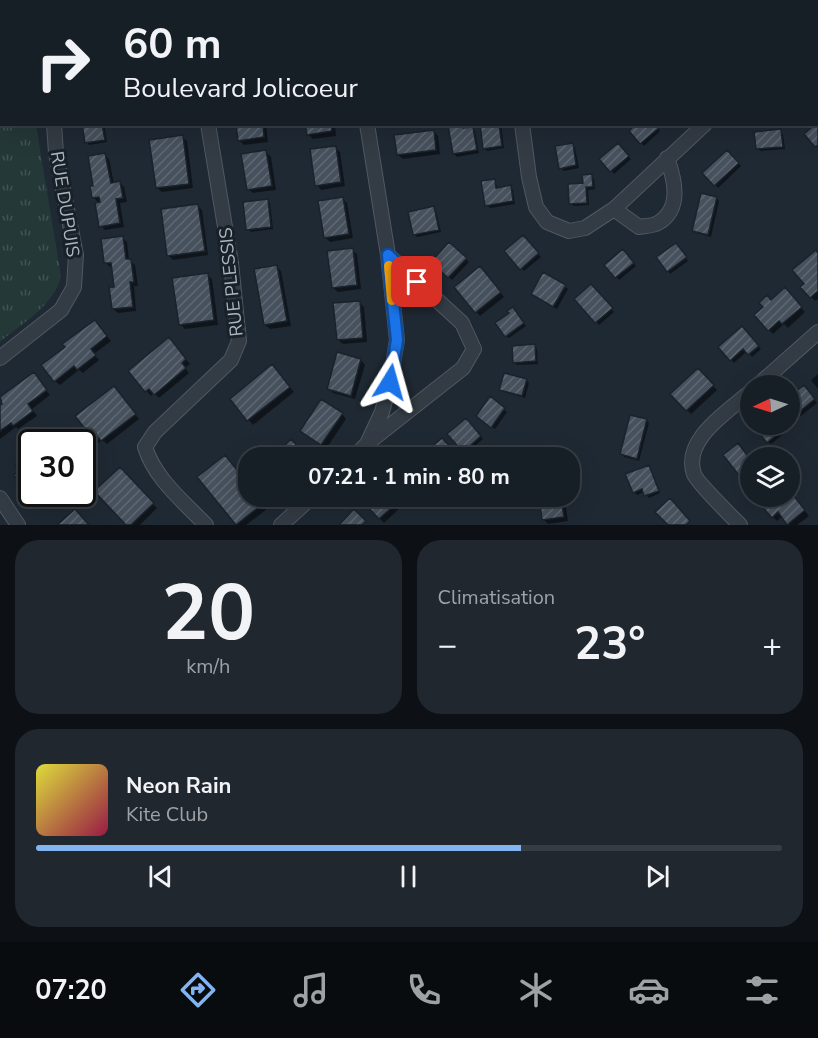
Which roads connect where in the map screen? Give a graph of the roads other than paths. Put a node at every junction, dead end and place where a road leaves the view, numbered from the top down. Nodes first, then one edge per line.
1 (54, 126) edge
2 (208, 126) edge
3 (367, 126) edge
4 (522, 126) edge
5 (703, 126) edge
6 (667, 158) junction
7 (614, 209) junction
8 (388, 255) junction
9 (818, 332) edge
10 (0, 358) edge
11 (769, 375) edge
12 (740, 401) edge
13 (367, 444) junction
14 (364, 447) edge
15 (0, 498) edge
16 (301, 507) edge
17 (18, 525) edge
18 (206, 525) edge
19 (281, 525) edge
20 (740, 525) edge

1 - 10 street, RUE DUPUIS
2 - 18 street, RUE PLESSIS
3 - 8 street
4 - 7 street
5 - 6 street
6 - 7 street
6 - 7 street
8 - 13 street
8 - 13 street
9 - 11 street
12 - 20 street
13 - 14 street
15 - 17 street
16 - 19 street

